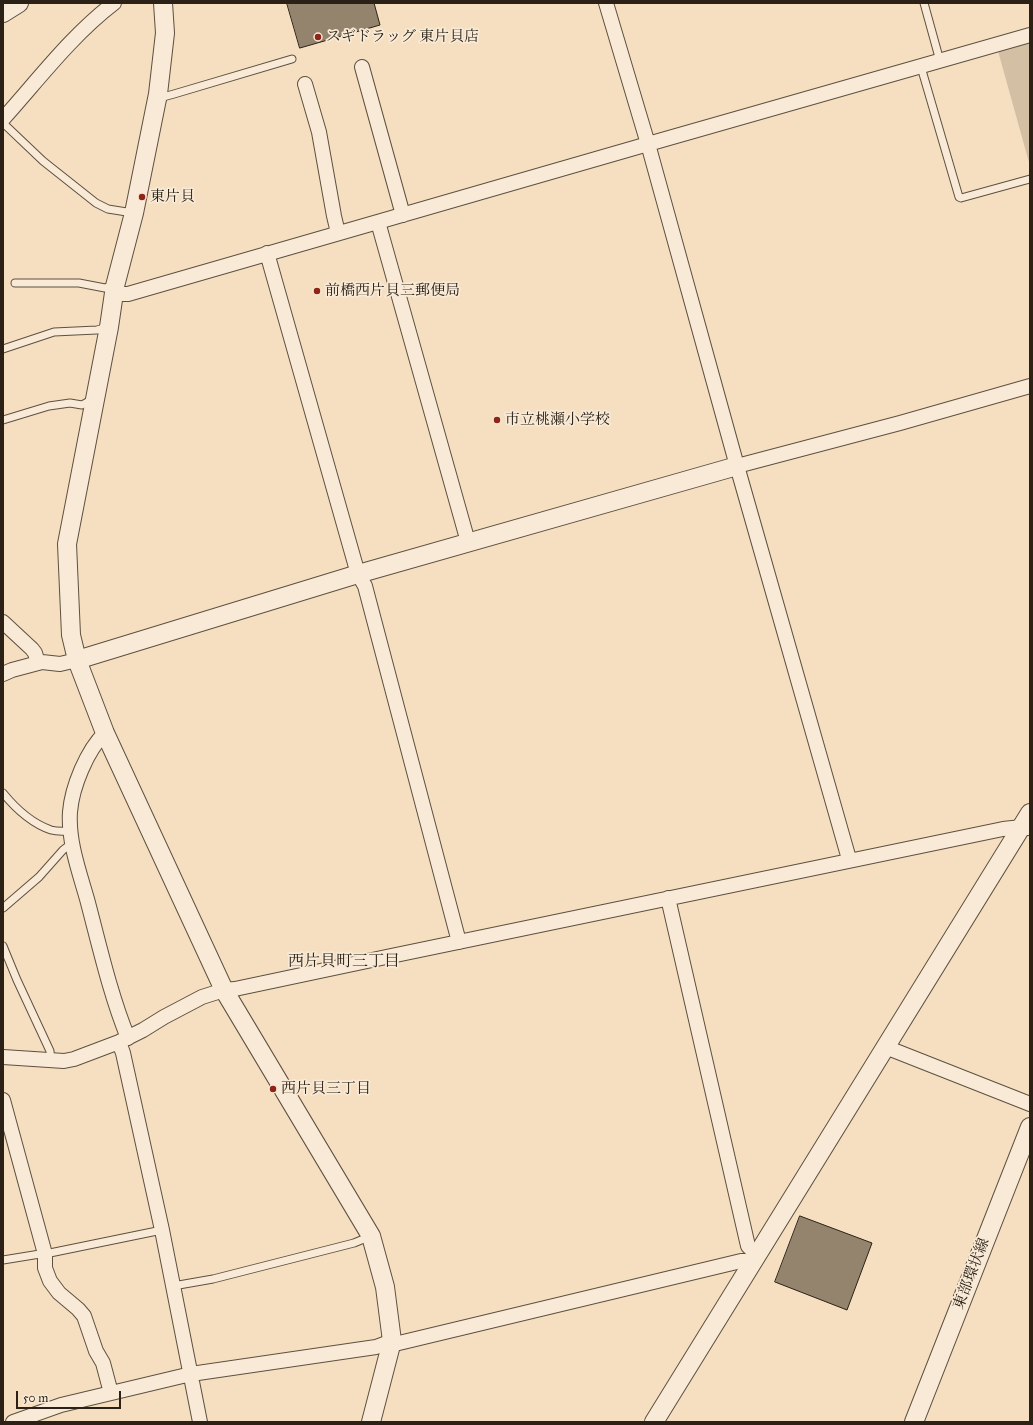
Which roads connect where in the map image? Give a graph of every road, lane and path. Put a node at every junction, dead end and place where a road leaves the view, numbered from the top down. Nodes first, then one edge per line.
1 (114, 3) edge
2 (163, 3) edge
3 (606, 3) edge
4 (924, 3) edge
5 (1030, 35) edge
6 (292, 59) dead end
7 (940, 61) junction
8 (362, 67) dead end
9 (921, 67) junction
10 (305, 84) dead end
11 (158, 94) junction
12 (3, 119) edge
13 (3, 123) edge
14 (648, 144) junction
15 (1030, 179) edge
16 (134, 213) junction
17 (403, 215) junction
18 (378, 222) junction
19 (338, 233) junction
20 (267, 253) junction
21 (14, 283) dead end
22 (115, 286) junction
23 (109, 327) junction
24 (3, 349) edge
25 (1030, 386) edge
26 (95, 398) junction
27 (3, 420) edge
28 (737, 466) junction
29 (468, 542) junction
30 (358, 574) junction
31 (3, 622) edge
32 (77, 660) junction
33 (38, 664) junction
34 (3, 674) edge
35 (104, 733) junction
36 (3, 793) edge
37 (1027, 823) edge
38 (72, 837) junction
39 (849, 859) junction
40 (668, 898) junction
41 (3, 908) edge
42 (458, 942) junction
43 (3, 946) edge
44 (224, 990) junction
45 (123, 1040) junction
46 (886, 1045) junction
47 (3, 1057) edge
48 (51, 1061) junction
49 (3, 1100) edge
50 (1030, 1104) edge
51 (1030, 1127) edge
52 (162, 1230) junction
53 (371, 1236) junction
54 (45, 1254) junction
55 (3, 1260) edge
56 (754, 1260) junction
57 (173, 1286) junction
58 (392, 1341) junction
59 (190, 1374) junction
60 (111, 1393) junction
61 (13, 1422) edge
62 (200, 1422) edge
63 (371, 1422) edge
64 (654, 1422) edge
65 (914, 1422) edge

1 - 12 street
2 - 11 street
3 - 14 street
4 - 7 lane
5 - 7 street
6 - 11 lane
7 - 9 street
8 - 17 street
9 - 14 street
9 - 15 lane
10 - 19 street
11 - 16 street
13 - 16 lane
14 - 17 street
14 - 28 street
16 - 22 street
17 - 18 street
18 - 19 street
18 - 29 street
19 - 20 street
20 - 22 street
20 - 30 street
21 - 22 lane
22 - 23 street
23 - 24 lane
23 - 26 street
25 - 28 street
26 - 27 lane
26 - 32 street
28 - 29 street
28 - 39 street
29 - 30 street
30 - 32 street
30 - 42 street
31 - 33 street
32 - 33 street
32 - 35 street
33 - 34 street
35 - 38 street
35 - 44 street
36 - 38 lane
37 - 39 street
37 - 46 street
38 - 41 lane
38 - 45 street
39 - 40 street
40 - 42 street
40 - 56 street
42 - 44 street
43 - 48 lane
44 - 45 street
44 - 53 street
45 - 48 street
45 - 52 street
46 - 50 street
46 - 56 street
47 - 48 street
49 - 54 street
51 - 65 street, 東部環状線
52 - 54 lane
52 - 57 street
53 - 57 lane
53 - 58 street
54 - 55 lane
54 - 60 street
56 - 58 street
56 - 64 street
57 - 59 street
58 - 59 street
58 - 63 street
59 - 60 street
59 - 62 street
60 - 61 street

